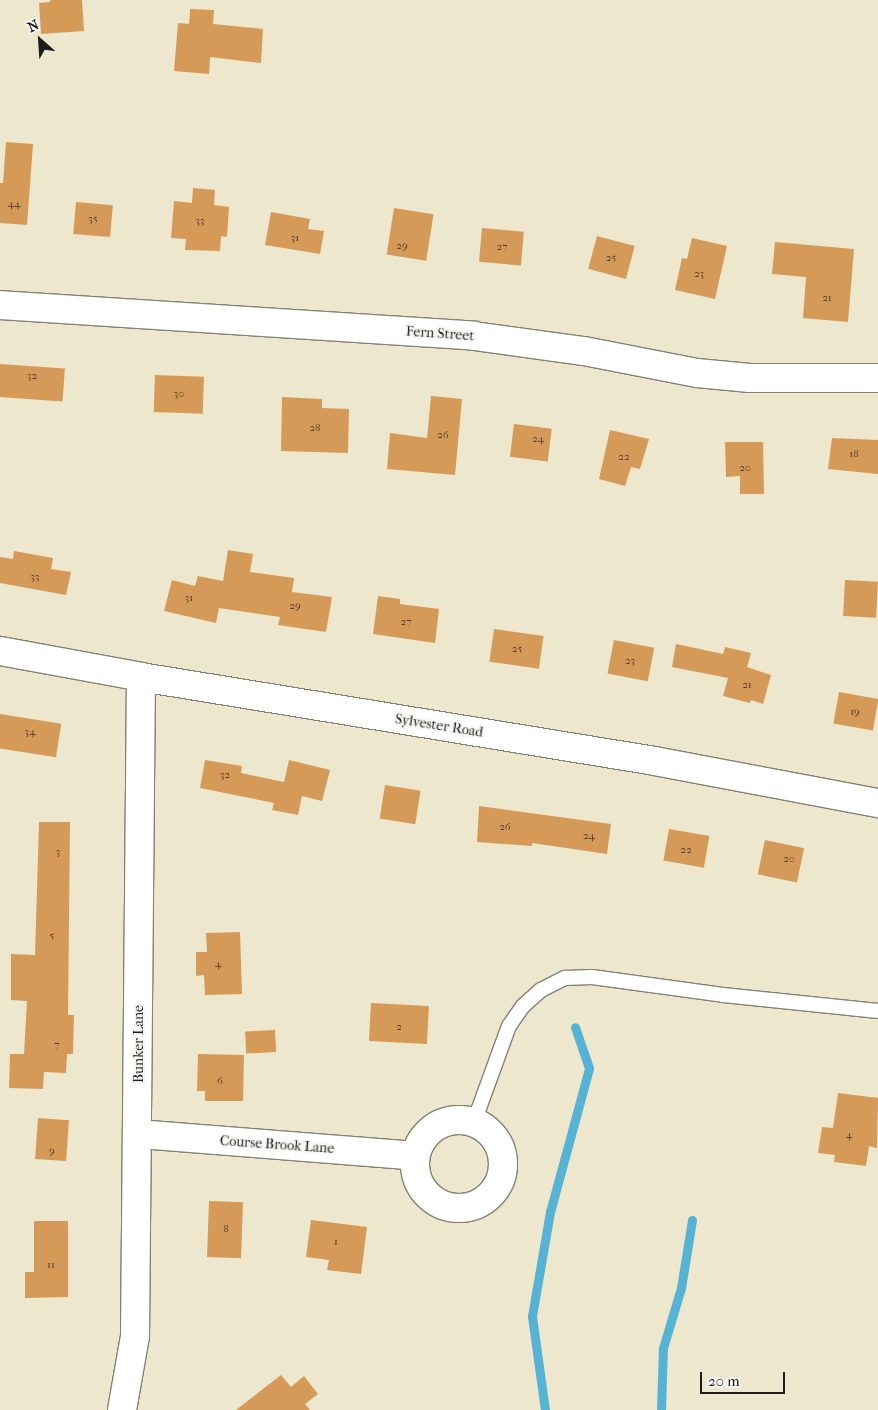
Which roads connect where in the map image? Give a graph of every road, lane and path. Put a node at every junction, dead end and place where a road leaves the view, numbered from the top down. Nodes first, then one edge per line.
1 (0, 305) edge
2 (878, 378) edge
3 (0, 651) edge
4 (141, 677) junction
5 (878, 803) edge
6 (878, 1010) edge
7 (474, 1122) junction
8 (138, 1134) junction
9 (415, 1156) junction
10 (122, 1410) edge

1 - 2 street, Fern Street
3 - 4 street, Sylvester Road
4 - 5 street, Sylvester Road
4 - 8 street, Bunker Lane
6 - 7 lane
7 - 9 street
7 - 9 street
8 - 9 street, Course Brook Lane
8 - 10 street, Bunker Lane

